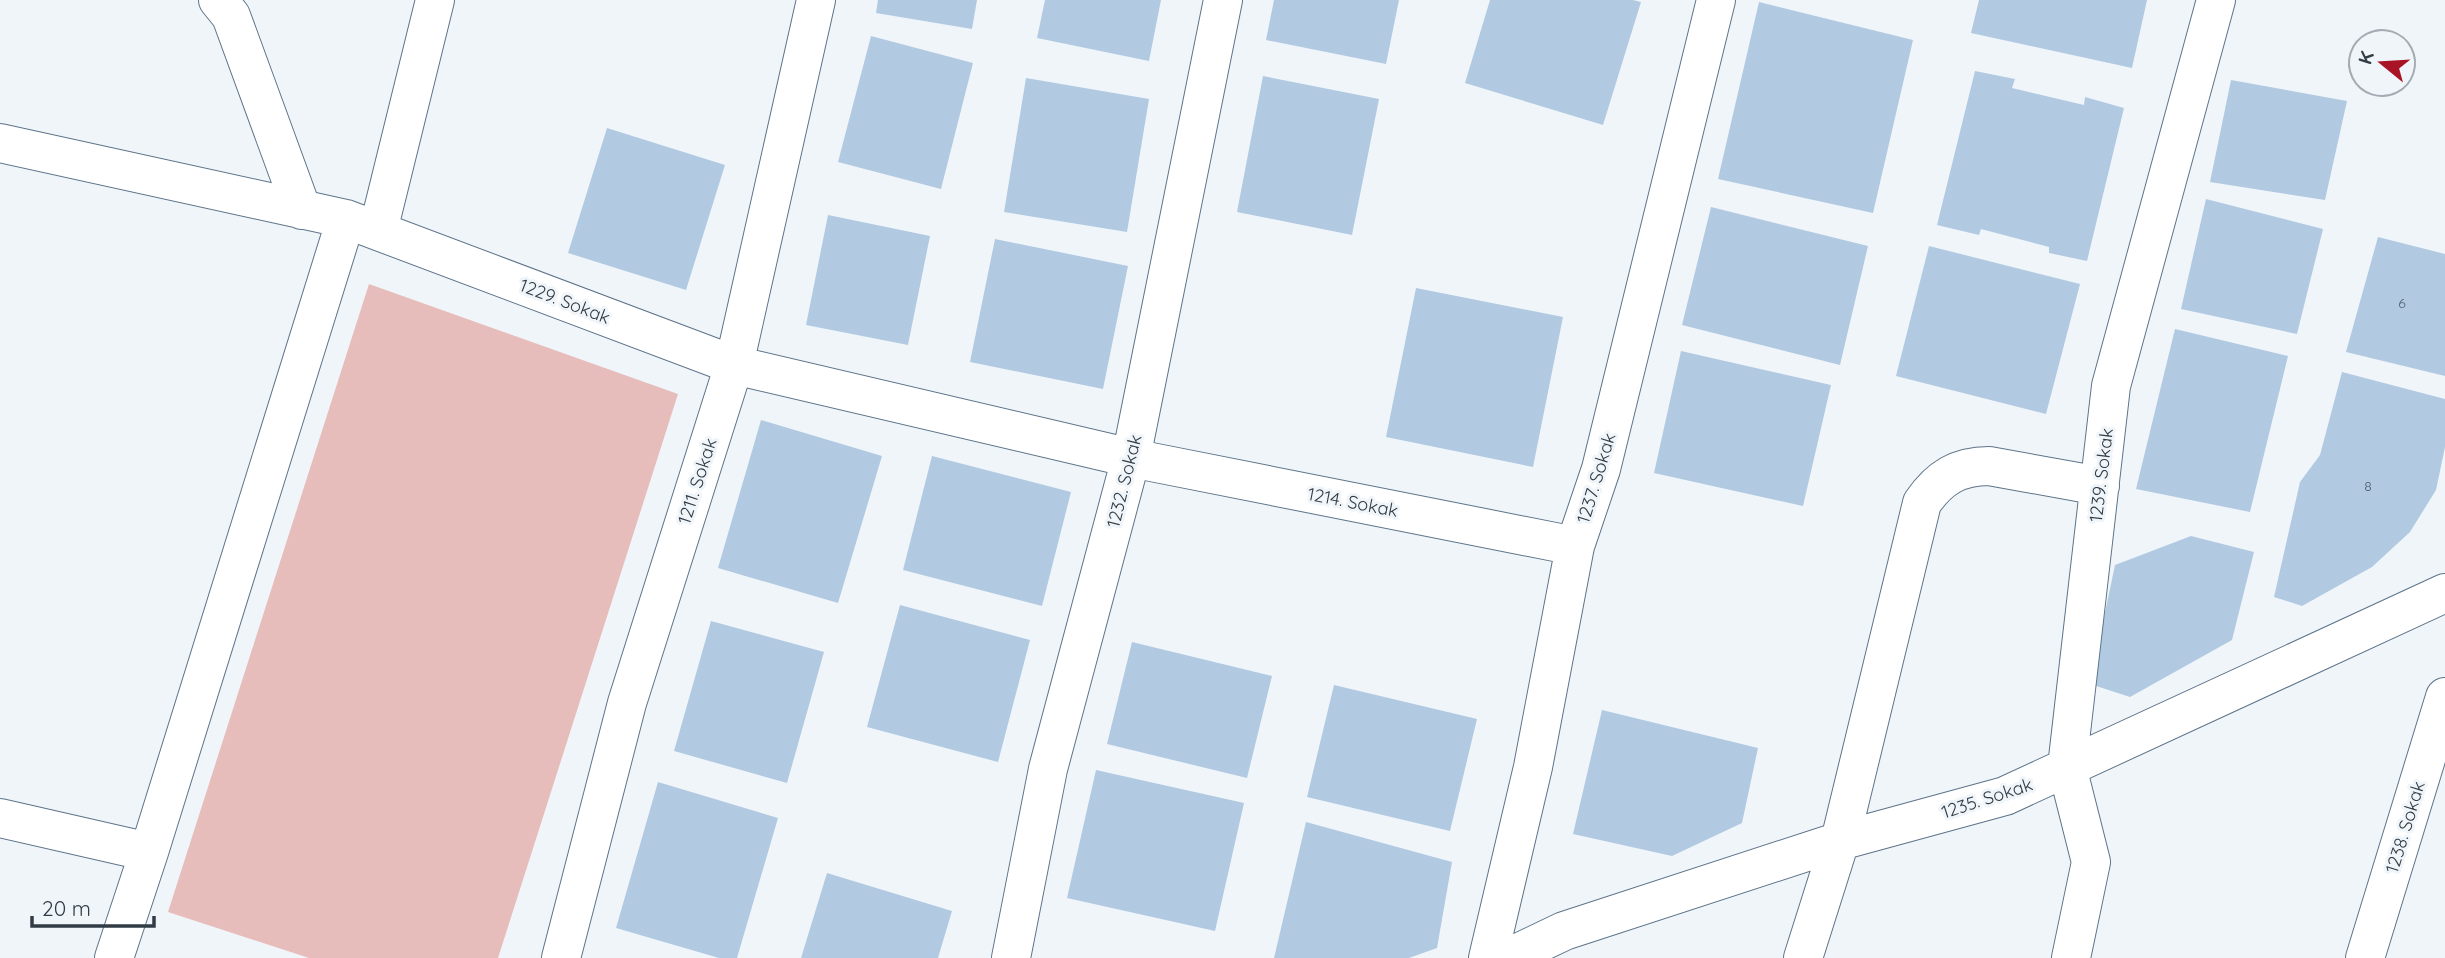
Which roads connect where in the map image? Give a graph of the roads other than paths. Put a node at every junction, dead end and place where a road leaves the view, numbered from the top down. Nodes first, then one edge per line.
1 (218, 0) edge
2 (435, 0) edge
3 (816, 0) edge
4 (1223, 0) edge
5 (1716, 0) edge
6 (2216, 0) edge
7 (0, 143) edge
8 (302, 210) junction
9 (362, 225) junction
10 (734, 365) junction
11 (1131, 458) junction
12 (2100, 486) junction
13 (1575, 546) junction
14 (2445, 593) edge
15 (2445, 697) edge
16 (2067, 767) junction
17 (0, 818) edge
18 (1840, 841) junction
19 (149, 852) junction
20 (114, 958) edge
21 (561, 958) edge
22 (1011, 958) edge
23 (1488, 958) edge
24 (1512, 958) edge
25 (1803, 958) edge
26 (2071, 958) edge
27 (2365, 958) edge

1 - 8 street
2 - 9 street
3 - 10 street, 1211. Sokak
4 - 11 street, 1232. Sokak
5 - 13 street, 1237. Sokak
6 - 12 street, 1239. Sokak
7 - 8 street, 1229. Sokak
8 - 9 street, 1229. Sokak
9 - 10 street, 1229. Sokak
9 - 19 street
10 - 11 street, 1229. Sokak
10 - 21 street, 1211. Sokak
11 - 13 street, 1214. Sokak
11 - 22 street, 1232. Sokak
12 - 16 street, 1239. Sokak
12 - 18 street
13 - 23 street, 1237. Sokak
14 - 16 street, 1235. Sokak
15 - 27 street, 1238. Sokak
16 - 18 street, 1235. Sokak
16 - 26 street, 1239. Sokak
17 - 19 street
18 - 24 street, 1235. Sokak
18 - 25 street
19 - 20 street

